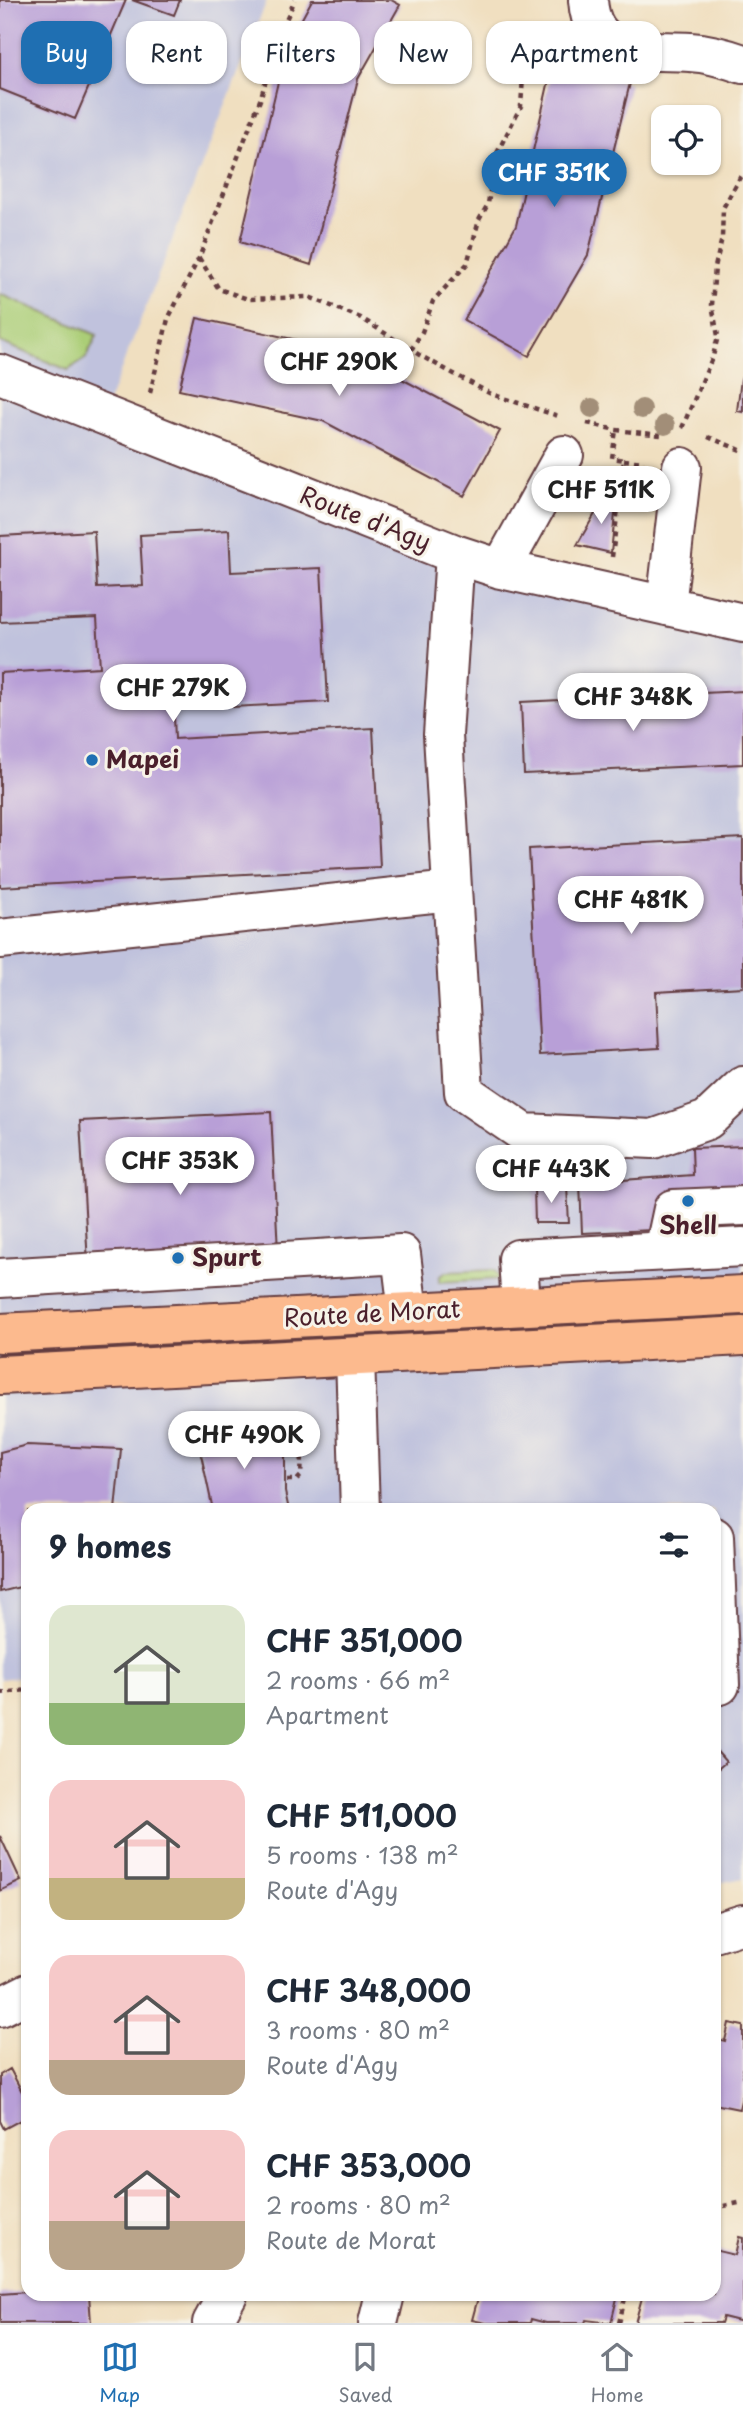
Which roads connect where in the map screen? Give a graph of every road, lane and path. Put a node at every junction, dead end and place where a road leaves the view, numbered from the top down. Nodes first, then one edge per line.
1 (295, 0) edge
2 (588, 0) edge
3 (594, 21) edge
4 (662, 51) edge
5 (743, 64) edge
6 (523, 84) edge
7 (743, 172) edge
8 (199, 258) junction
9 (411, 349) junction
10 (0, 374) edge
11 (568, 418) dead end
12 (580, 421) dead end
13 (616, 430) junction
14 (141, 431) junction
15 (681, 445) junction
16 (743, 451) edge
17 (564, 456) dead end
18 (455, 554) junction
19 (612, 559) dead end
20 (501, 569) junction
21 (666, 606) junction
22 (743, 623) edge
23 (451, 891) junction
24 (0, 939) edge
25 (743, 1086) edge
26 (743, 1206) edge
27 (743, 1247) edge
28 (664, 1251) junction
29 (401, 1254) junction
30 (0, 1258) edge
31 (0, 1278) edge
32 (743, 1294) edge
33 (521, 1306) junction
34 (408, 1312) junction
35 (0, 1333) edge
36 (743, 1336) edge
37 (355, 1357) junction
38 (0, 1374) edge
39 (318, 1431) dead end
40 (287, 1480) dead end
41 (360, 1503) edge
42 (21, 1691) edge
43 (0, 1693) edge
44 (743, 1924) edge
45 (721, 1931) edge
46 (21, 1996) edge
47 (0, 2007) edge
48 (743, 2203) edge
49 (721, 2206) edge
50 (224, 2301) edge
51 (383, 2301) edge
52 (624, 2301) edge
53 (212, 2323) edge
54 (378, 2323) edge
55 (619, 2323) edge

1 - 8 path
2 - 3 street
4 - 5 street
6 - 9 path
7 - 15 path
8 - 9 path
8 - 14 path
9 - 11 path
10 - 14 street, Route d'Agy
12 - 13 path
13 - 15 path
13 - 19 path
14 - 18 street, Route d'Agy
15 - 16 path
15 - 21 street
17 - 20 street
18 - 20 street, Route d'Agy
18 - 23 street
20 - 21 street, Route d'Agy
21 - 22 street, Route d'Agy
23 - 24 street
23 - 25 street
26 - 28 street
27 - 28 street
28 - 33 street
29 - 30 street
29 - 31 street
29 - 34 street
32 - 33 main road, Route de Morat
33 - 34 main road, Route de Morat
34 - 35 main road, Route de Morat
36 - 37 main road, Route de Morat
37 - 38 main road, Route de Morat
37 - 41 street
39 - 40 path
42 - 43 path
44 - 45 street
46 - 47 street
48 - 49 path
50 - 53 street
51 - 54 street
52 - 55 path

